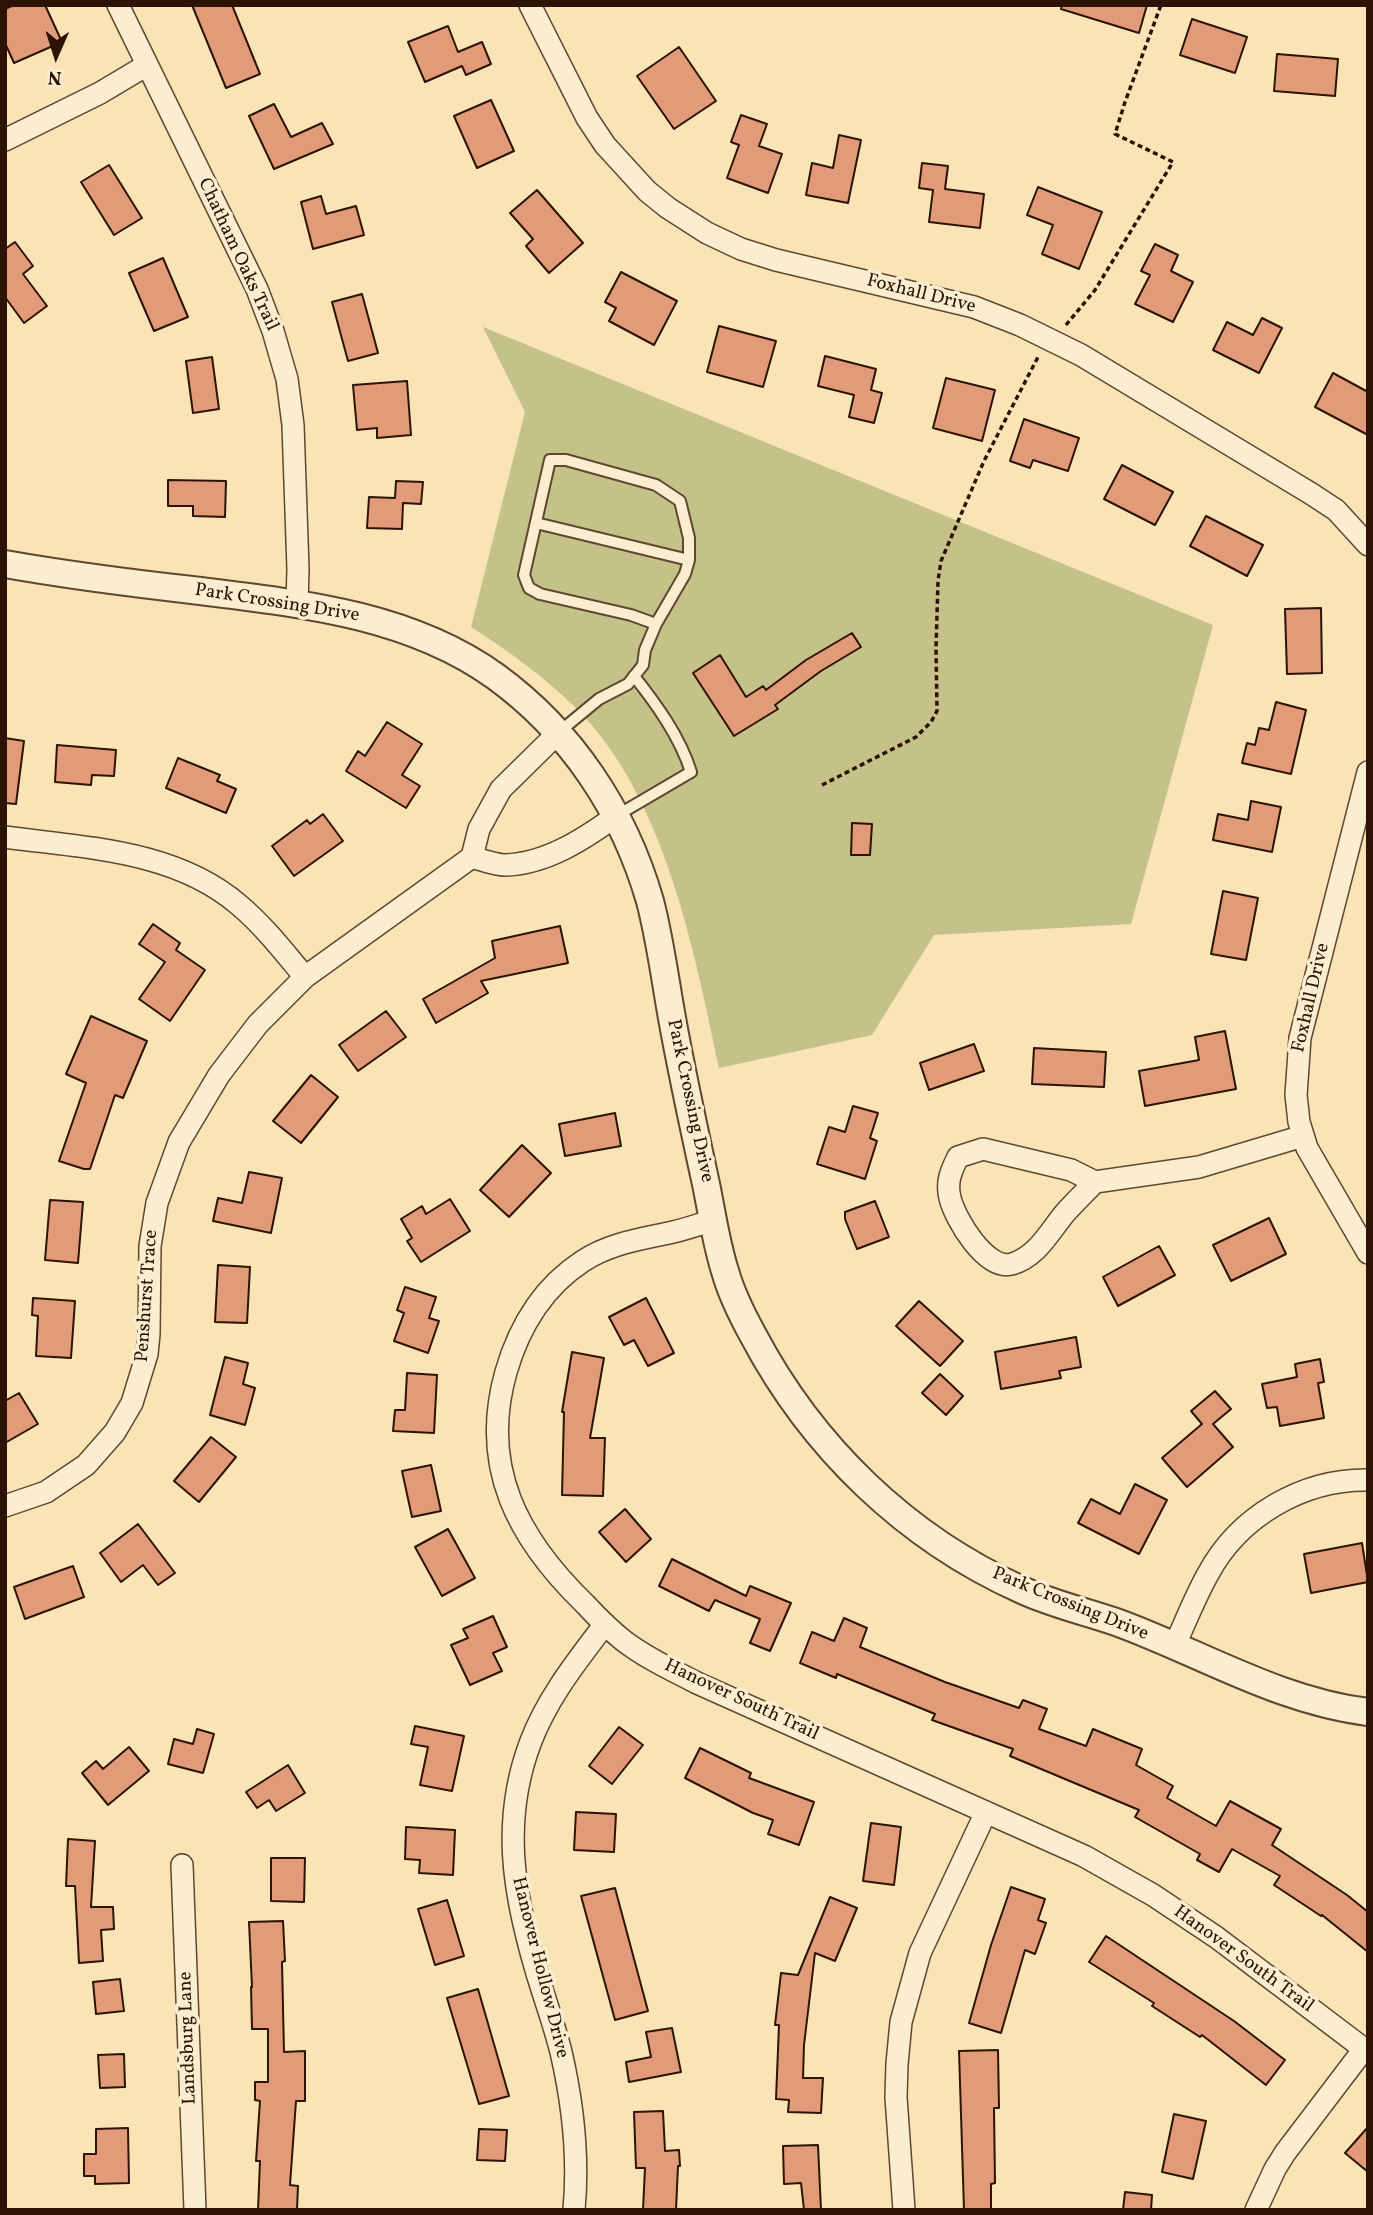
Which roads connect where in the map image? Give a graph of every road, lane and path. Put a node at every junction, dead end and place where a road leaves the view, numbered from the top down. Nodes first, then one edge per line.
1 (118, 5) edge
2 (530, 5) edge
3 (1161, 5) edge
4 (148, 65) junction
5 (5, 140) edge
6 (1051, 340) junction
7 (536, 523) junction
8 (1368, 545) edge
9 (689, 560) junction
10 (5, 564) edge
11 (297, 604) junction
12 (656, 624) junction
13 (634, 676) junction
14 (559, 732) junction
15 (1368, 772) edge
16 (822, 785) dead end
17 (616, 816) junction
18 (5, 837) edge
19 (472, 858) junction
20 (305, 977) junction
21 (1303, 1136) junction
22 (1095, 1182) junction
23 (714, 1220) junction
24 (1368, 1253) edge
25 (1368, 1479) edge
26 (5, 1506) edge
27 (605, 1624) junction
28 (1174, 1647) junction
29 (1368, 1712) edge
30 (986, 1812) junction
31 (182, 1865) dead end
32 (1366, 2051) edge
33 (195, 2210) edge
34 (574, 2210) edge
35 (904, 2210) edge
36 (1256, 2210) edge

1 - 4 street, Chatham Oaks Trail
2 - 6 street, Foxhall Drive
3 - 6 path
4 - 5 street
4 - 11 street, Chatham Oaks Trail
6 - 8 street, Foxhall Drive
6 - 16 path
7 - 9 lane
7 - 9 lane
7 - 12 lane
9 - 12 lane
10 - 11 street, Park Crossing Drive
11 - 14 street, Park Crossing Drive
12 - 13 lane
13 - 14 lane
13 - 17 lane
14 - 17 street, Park Crossing Drive
14 - 19 street
15 - 21 street, Foxhall Drive
17 - 19 street
17 - 23 street, Park Crossing Drive
18 - 20 street
19 - 20 street, Penshurst Trace
20 - 26 street, Penshurst Trace
21 - 22 street
21 - 24 street, Foxhall Drive
22 - 22 street
23 - 27 street, Hanover South Trail
23 - 28 street, Park Crossing Drive
25 - 28 street
27 - 30 street, Hanover South Trail
27 - 34 street, Hanover Hollow Drive
28 - 29 street, Park Crossing Drive
30 - 32 street, Hanover South Trail
30 - 35 street
31 - 33 street, Landsburg Lane
32 - 36 street

